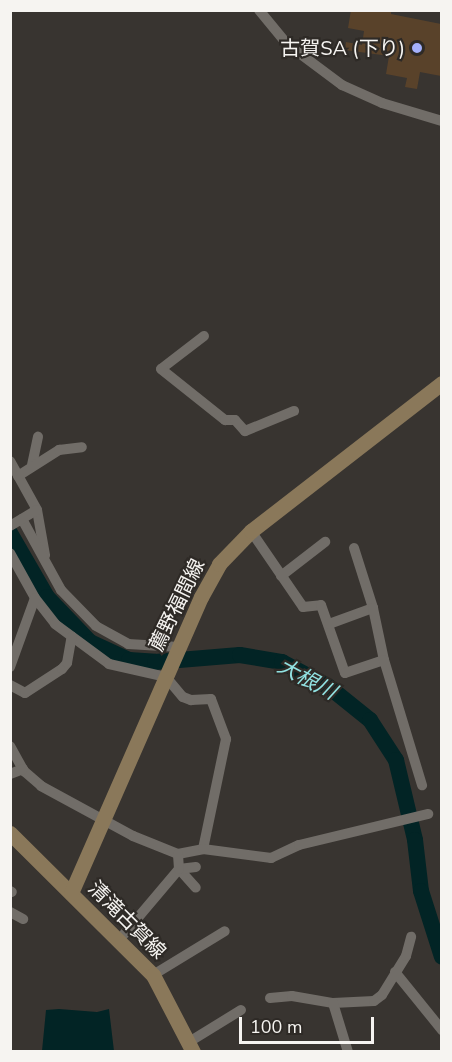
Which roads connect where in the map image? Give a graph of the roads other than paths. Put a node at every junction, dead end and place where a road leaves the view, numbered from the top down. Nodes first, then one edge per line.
1 (259, 10) edge
2 (441, 121) edge
3 (204, 336) dead end
4 (441, 384) edge
5 (294, 411) dead end
6 (38, 437) dead end
7 (82, 447) dead end
8 (10, 461) edge
9 (32, 465) junction
10 (18, 476) junction
11 (37, 510) junction
12 (22, 519) junction
13 (10, 526) edge
14 (252, 531) junction
15 (325, 542) dead end
16 (354, 548) dead end
17 (10, 553) edge
18 (47, 566) junction
19 (281, 576) junction
20 (34, 598) junction
21 (373, 608) junction
22 (329, 624) junction
23 (72, 636) junction
24 (179, 647) junction
25 (384, 660) junction
26 (10, 667) edge
27 (168, 673) junction
28 (10, 685) edge
29 (10, 746) edge
30 (23, 769) junction
31 (10, 774) edge
32 (422, 785) dead end
33 (428, 813) dead end
34 (104, 820) junction
35 (12, 838) edge
36 (203, 849) junction
37 (178, 854) junction
38 (196, 867) dead end
39 (179, 869) junction
40 (196, 888) dead end
41 (71, 893) junction
42 (10, 912) edge
43 (23, 919) dead end
44 (225, 931) dead end
45 (411, 937) dead end
46 (119, 940) junction
47 (395, 972) junction
48 (153, 975) junction
49 (270, 998) dead end
50 (333, 1003) junction
51 (242, 1010) dead end
52 (441, 1030) edge
53 (191, 1047) edge
54 (348, 1052) edge

1 - 2 street
3 - 5 street
4 - 14 main road, 薦野福間線
6 - 9 street
7 - 9 street
8 - 10 street
9 - 10 street
10 - 11 street
11 - 12 street
11 - 18 street
12 - 13 street
12 - 18 street
14 - 19 street
14 - 24 main road, 薦野福間線
15 - 19 street
16 - 21 street
17 - 20 street
18 - 24 street
19 - 22 street
20 - 23 street
20 - 26 street
21 - 22 street
21 - 25 street
22 - 25 street
23 - 27 street
23 - 28 street
24 - 27 main road, 薦野福間線
25 - 32 street
27 - 34 main road, 薦野福間線
27 - 36 street
29 - 30 street
30 - 31 street
30 - 34 street
33 - 36 street
34 - 37 street
34 - 41 main road, 薦野福間線
35 - 41 main road, 清滝古賀線
36 - 37 street
37 - 39 street
38 - 39 street
39 - 40 street
39 - 46 street
41 - 46 main road, 清滝古賀線
42 - 43 street
44 - 48 street
45 - 47 street
46 - 48 main road, 清滝古賀線
47 - 50 street
47 - 52 street
48 - 53 main road, 清滝古賀線
49 - 50 street
50 - 54 street
51 - 53 street

